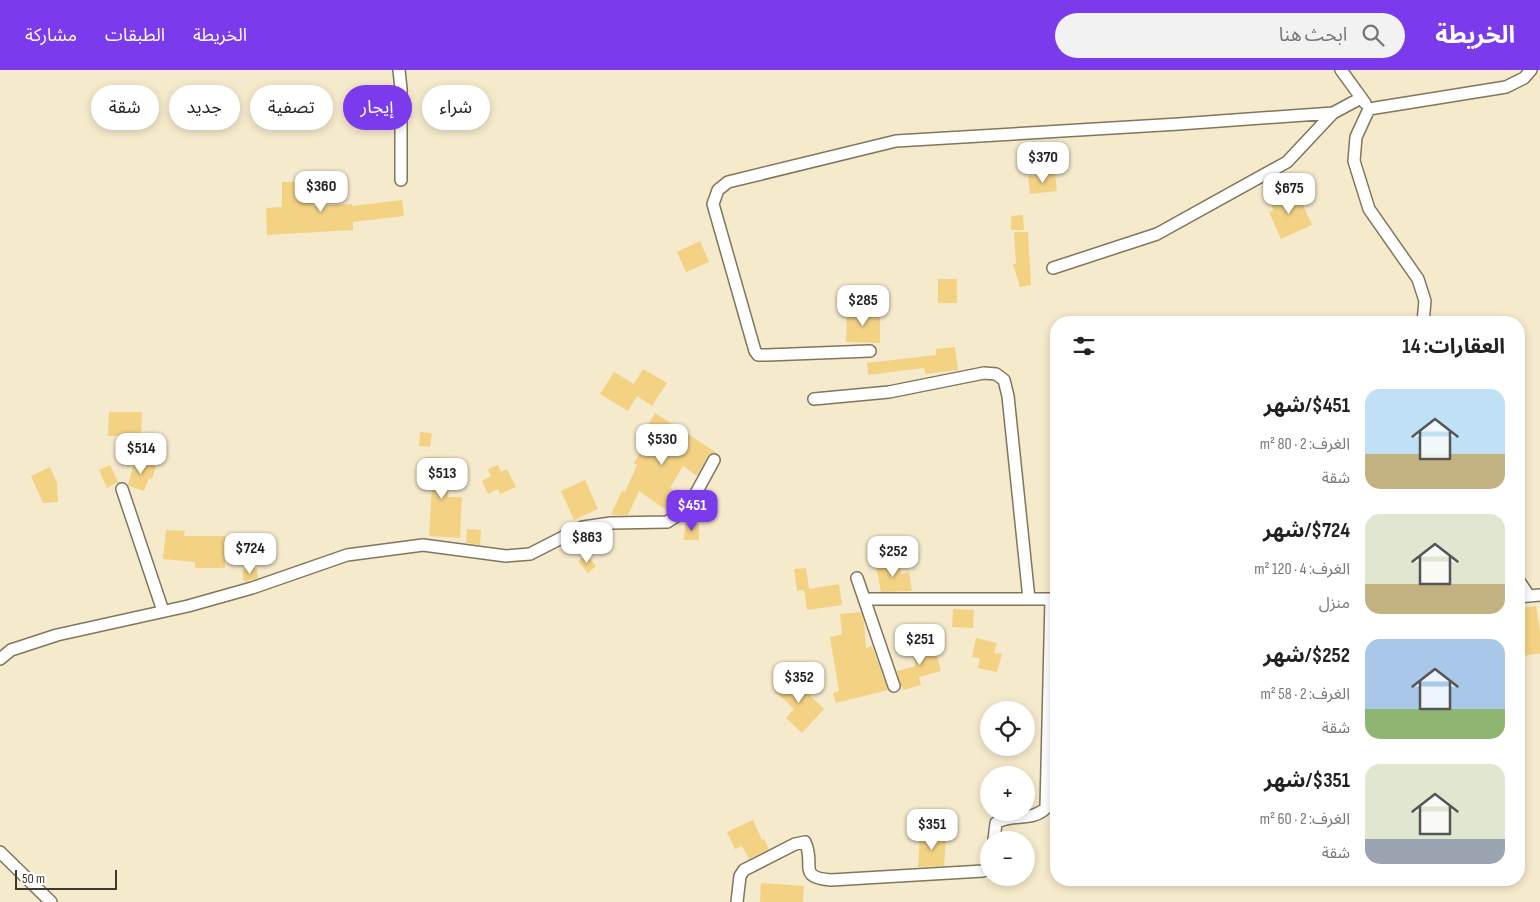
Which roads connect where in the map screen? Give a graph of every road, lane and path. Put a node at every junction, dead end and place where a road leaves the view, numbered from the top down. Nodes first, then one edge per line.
1 (399, 70) edge
2 (1341, 70) edge
3 (1531, 70) edge
4 (1361, 98) junction
5 (1369, 109) junction
6 (1332, 113) junction
7 (401, 180) dead end
8 (1053, 268) dead end
9 (1424, 316) edge
10 (870, 351) dead end
11 (814, 399) dead end
12 (714, 460) dead end
13 (122, 489) dead end
14 (857, 578) dead end
15 (864, 599) junction
16 (1029, 599) junction
17 (1050, 599) edge
18 (163, 611) junction
19 (0, 659) edge
20 (894, 686) dead end
21 (1050, 704) edge
22 (995, 831) edge
23 (0, 852) edge
24 (980, 871) edge
25 (51, 902) edge
26 (737, 902) edge

1 - 7 street
2 - 4 street
3 - 5 street
4 - 5 street
4 - 6 street
5 - 9 street
6 - 8 street
6 - 10 street
11 - 16 street
12 - 18 street
13 - 18 street
14 - 15 street
15 - 16 street
15 - 20 street
16 - 17 street
18 - 19 street
21 - 22 street
23 - 25 street
24 - 26 street

